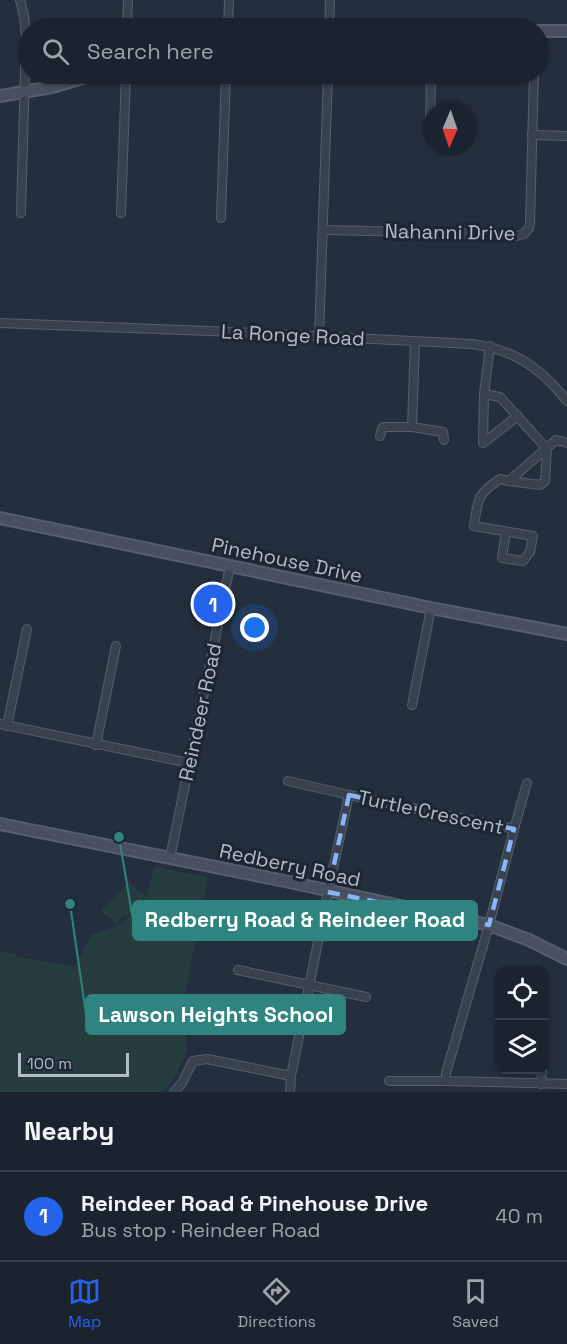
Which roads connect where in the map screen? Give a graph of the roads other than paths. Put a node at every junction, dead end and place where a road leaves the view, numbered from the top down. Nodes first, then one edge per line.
1 (20, 0) edge
2 (128, 0) edge
3 (229, 0) edge
4 (330, 0) edge
5 (24, 18) edge
6 (127, 18) edge
7 (228, 18) edge
8 (329, 18) edge
9 (549, 31) edge
10 (567, 31) edge
11 (24, 84) edge
12 (62, 84) edge
13 (126, 84) edge
14 (226, 84) edge
15 (328, 84) edge
16 (431, 84) edge
17 (534, 84) edge
18 (24, 92) junction
19 (0, 96) edge
20 (430, 102) edge
21 (532, 135) junction
22 (567, 136) edge
23 (21, 213) dead end
24 (121, 213) dead end
25 (221, 218) dead end
26 (322, 230) junction
27 (0, 323) edge
28 (319, 337) junction
29 (415, 341) junction
30 (490, 346) junction
31 (484, 394) junction
32 (567, 401) edge
33 (518, 416) junction
34 (412, 427) junction
35 (380, 436) dead end
36 (444, 440) dead end
37 (567, 443) edge
38 (547, 449) junction
39 (508, 481) junction
40 (0, 518) edge
41 (506, 532) junction
42 (230, 567) junction
43 (431, 608) junction
44 (27, 629) dead end
45 (567, 634) edge
46 (116, 646) dead end
47 (412, 705) dead end
48 (4, 725) edge
49 (96, 745) junction
50 (189, 763) junction
51 (288, 781) dead end
52 (527, 783) dead end
53 (349, 795) junction
54 (0, 824) edge
55 (514, 829) junction
56 (170, 858) junction
57 (328, 892) junction
58 (489, 926) junction
59 (567, 959) edge
60 (238, 970) dead end
61 (310, 985) junction
62 (366, 997) dead end
63 (542, 1074) edge
64 (291, 1076) junction
65 (389, 1081) dead end
66 (446, 1081) junction
67 (541, 1084) junction
68 (567, 1084) edge
69 (174, 1092) edge
70 (290, 1092) edge

1 - 5 street
2 - 6 street
3 - 7 street
4 - 8 street
9 - 10 street
11 - 18 street
12 - 18 street
13 - 24 street
14 - 25 street
15 - 26 street
16 - 20 street
17 - 21 street, Nahanni Drive
18 - 19 street
18 - 23 street
21 - 22 street
21 - 26 street, Nahanni Drive
26 - 28 street
27 - 28 street, La Ronge Road
28 - 29 street, La Ronge Road
29 - 30 street, La Ronge Road
29 - 34 street
30 - 31 street
30 - 32 street, La Ronge Road
31 - 33 street
31 - 33 street
33 - 38 street
34 - 35 street
34 - 36 street
37 - 38 street
38 - 39 street
38 - 39 street
39 - 41 street
40 - 42 street, Pinehouse Drive
41 - 41 street
42 - 43 street, Pinehouse Drive
42 - 50 street, Reindeer Road
43 - 45 street, Pinehouse Drive
43 - 47 street
44 - 48 street
46 - 49 street
48 - 49 street
49 - 50 street
50 - 56 street, Reindeer Road
51 - 53 street
52 - 55 street
53 - 55 street, Turtle Crescent
53 - 57 street, Turtle Crescent
54 - 56 street, Redberry Road
55 - 58 street, Turtle Crescent
56 - 57 street, Redberry Road
57 - 58 street, Redberry Road
57 - 61 street, Turtle Crescent
58 - 59 street, Redberry Road
58 - 66 street, Turtle Crescent
60 - 61 street
61 - 62 street
61 - 64 street, Turtle Crescent
63 - 67 street
64 - 69 street
64 - 70 street, Turtle Crescent
65 - 66 street
66 - 67 street
67 - 68 street

